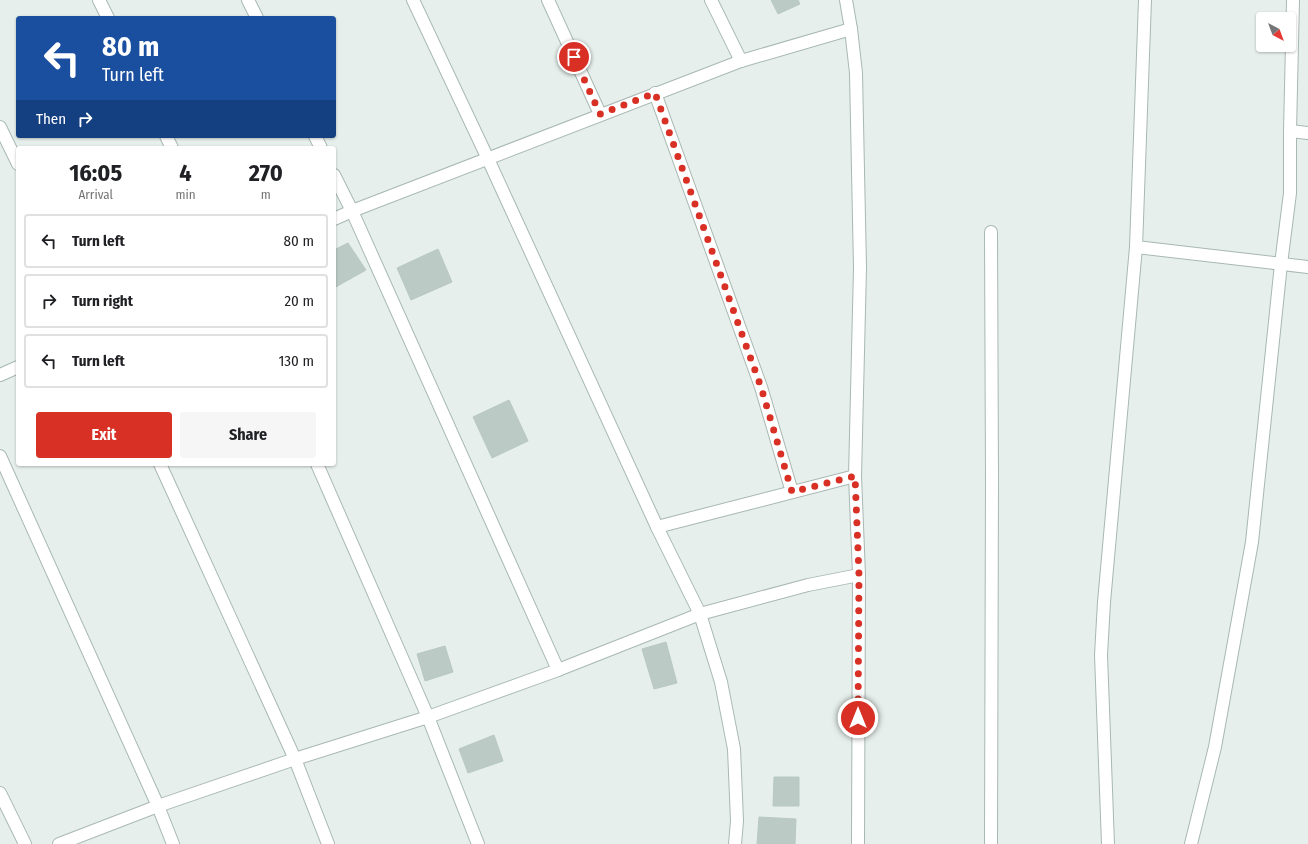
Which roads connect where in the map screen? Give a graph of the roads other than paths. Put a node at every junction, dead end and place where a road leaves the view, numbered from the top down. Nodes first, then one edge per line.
1 (100, 0) edge
2 (248, 0) edge
3 (413, 0) edge
4 (548, 0) edge
5 (710, 0) edge
6 (846, 0) edge
7 (1145, 0) edge
8 (1293, 0) edge
9 (107, 16) edge
10 (256, 16) edge
11 (851, 28) junction
12 (741, 61) junction
13 (655, 93) junction
14 (600, 114) junction
15 (0, 126) edge
16 (1290, 131) junction
17 (1308, 133) edge
18 (488, 159) junction
19 (16, 160) edge
20 (336, 179) edge
21 (352, 211) junction
22 (336, 218) edge
23 (991, 232) dead end
24 (1136, 247) junction
25 (1281, 264) junction
26 (1308, 267) edge
27 (16, 368) edge
28 (0, 375) edge
29 (0, 456) edge
30 (161, 466) edge
31 (318, 466) edge
32 (855, 476) junction
33 (792, 492) junction
34 (657, 527) junction
35 (859, 575) junction
36 (700, 614) junction
37 (558, 670) junction
38 (428, 717) junction
39 (295, 758) junction
40 (0, 793) edge
41 (158, 806) junction
42 (25, 844) edge
43 (60, 844) edge
44 (173, 844) edge
45 (328, 844) edge
46 (478, 844) edge
47 (735, 844) edge
48 (858, 844) edge
49 (990, 844) edge
50 (1108, 844) edge
51 (1191, 844) edge

1 - 9 street
2 - 10 street
3 - 18 street
4 - 14 street
5 - 12 street
6 - 11 street
7 - 24 street
8 - 16 street
11 - 12 street
11 - 32 street
12 - 13 street
13 - 14 street
13 - 33 street
14 - 18 street
15 - 19 street
16 - 17 street
16 - 25 street
18 - 21 street
18 - 34 street
20 - 21 street
21 - 22 street
21 - 37 street
23 - 49 street
24 - 25 street
24 - 50 street
25 - 26 street
25 - 51 street
27 - 28 street
29 - 41 street
30 - 39 street
31 - 38 street
32 - 33 street
32 - 35 street
33 - 34 street
34 - 36 street
35 - 36 street
35 - 48 street
36 - 37 street
36 - 47 street
37 - 38 street
38 - 39 street
38 - 46 street
39 - 41 street
39 - 45 street
40 - 42 street
41 - 43 street
41 - 44 street

